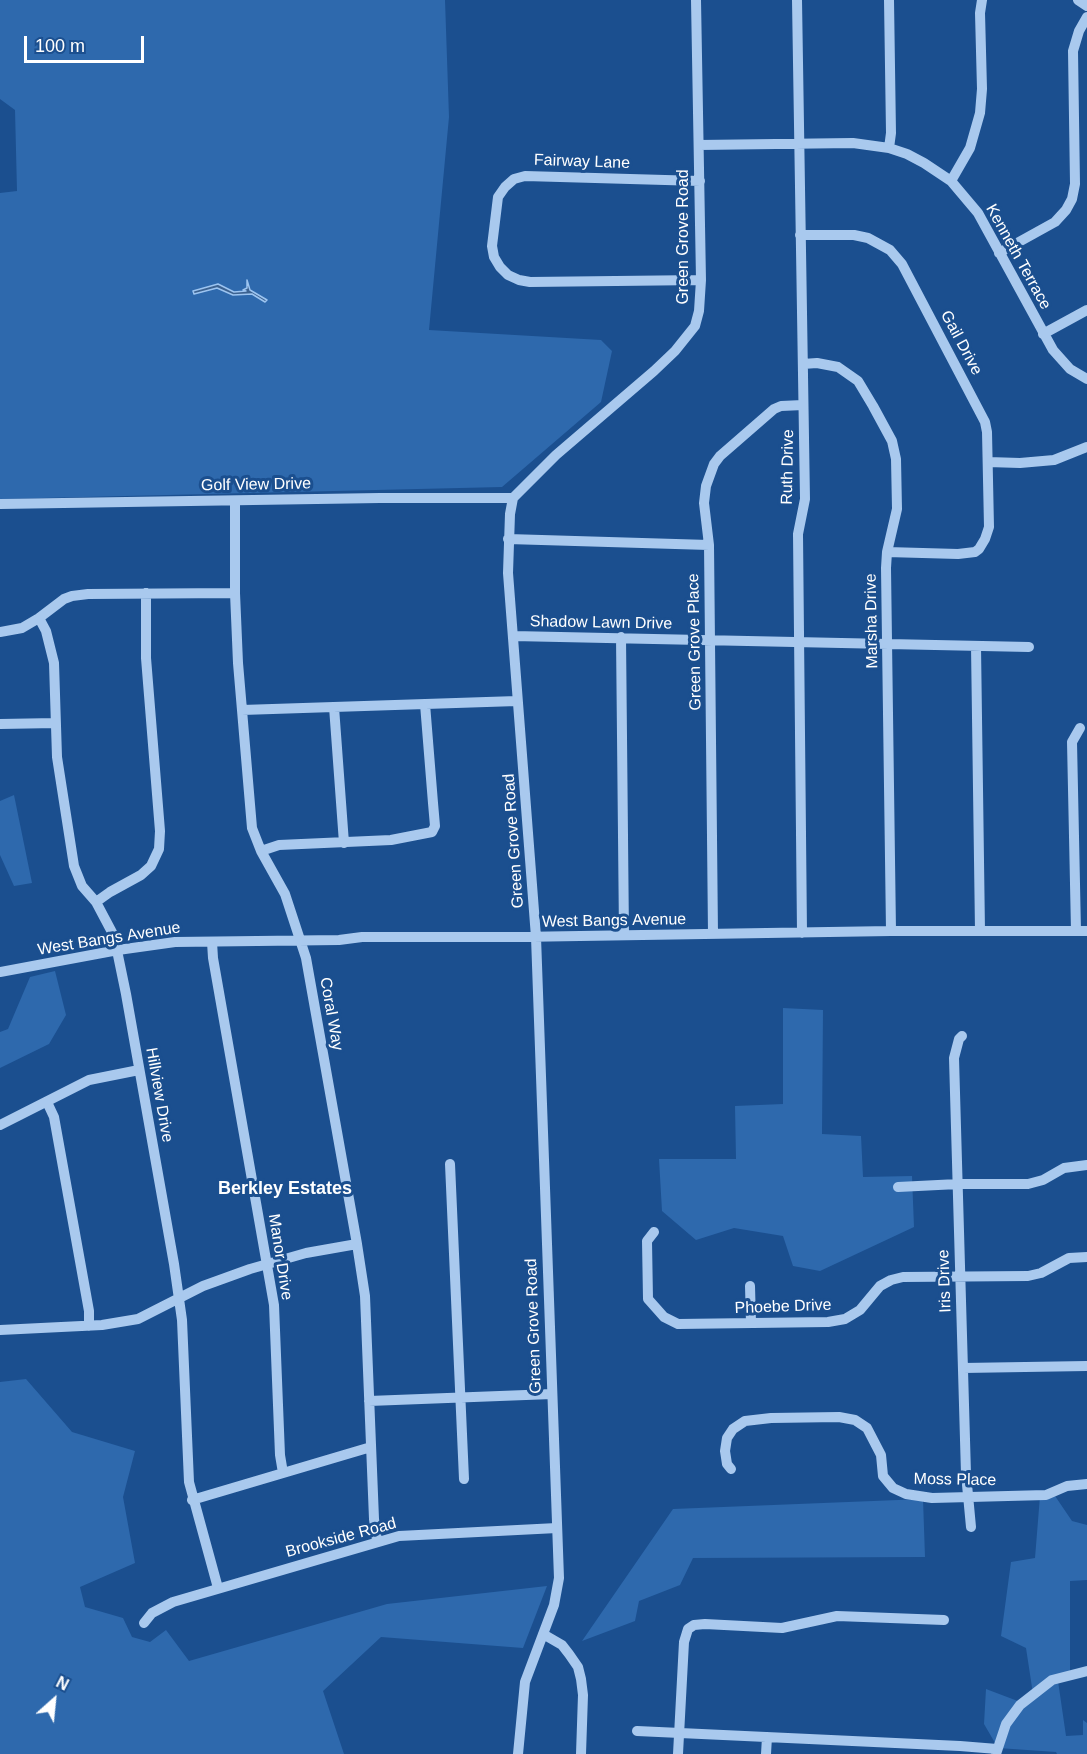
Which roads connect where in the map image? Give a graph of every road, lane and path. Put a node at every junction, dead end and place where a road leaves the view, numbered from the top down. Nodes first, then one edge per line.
1 (696, 0) edge
2 (797, 0) edge
3 (889, 0) edge
4 (982, 0) edge
5 (1078, 0) edge
6 (1087, 6) edge
7 (1087, 17) edge
8 (799, 143) junction
9 (699, 145) junction
10 (889, 148) junction
11 (700, 181) junction
12 (951, 182) junction
13 (800, 236) junction
14 (999, 253) junction
15 (701, 280) junction
16 (1087, 310) edge
17 (1043, 334) junction
18 (803, 364) junction
19 (1087, 379) edge
20 (803, 405) junction
21 (1087, 447) edge
22 (988, 462) junction
23 (513, 498) junction
24 (235, 501) junction
25 (0, 504) edge
26 (508, 539) junction
27 (709, 545) junction
28 (887, 552) junction
29 (146, 593) junction
30 (236, 593) junction
31 (39, 618) junction
32 (0, 632) edge
33 (513, 636) junction
34 (621, 638) junction
35 (710, 640) junction
36 (799, 642) junction
37 (888, 644) junction
38 (976, 646) junction
39 (1029, 647) dead end
40 (517, 701) junction
41 (425, 704) junction
42 (334, 707) junction
43 (242, 710) junction
44 (56, 723) junction
45 (0, 724) edge
46 (1080, 728) dead end
47 (344, 843) junction
48 (261, 851) junction
49 (96, 902) junction
50 (891, 931) junction
51 (980, 931) junction
52 (1081, 931) edge
53 (802, 933) junction
54 (713, 934) junction
55 (624, 935) junction
56 (536, 937) junction
57 (300, 940) junction
58 (212, 942) junction
59 (117, 950) junction
60 (0, 972) edge
61 (962, 1036) dead end
62 (139, 1070) junction
63 (47, 1102) junction
64 (0, 1125) edge
65 (450, 1164) dead end
66 (1087, 1165) edge
67 (957, 1184) junction
68 (898, 1187) dead end
69 (654, 1232) dead end
70 (357, 1244) junction
71 (1087, 1257) edge
72 (267, 1264) junction
73 (961, 1276) junction
74 (750, 1286) dead end
75 (179, 1297) junction
76 (751, 1323) junction
77 (89, 1326) junction
78 (0, 1330) edge
79 (1087, 1366) edge
80 (963, 1368) junction
81 (552, 1394) junction
82 (461, 1397) junction
83 (369, 1401) junction
84 (371, 1447) junction
85 (731, 1469) dead end
86 (283, 1473) junction
87 (464, 1479) dead end
88 (1087, 1484) edge
89 (969, 1498) junction
90 (192, 1500) junction
91 (971, 1527) dead end
92 (557, 1528) junction
93 (377, 1541) junction
94 (218, 1588) junction
95 (944, 1620) dead end
96 (144, 1623) dead end
97 (543, 1634) junction
98 (1087, 1671) edge
99 (637, 1731) dead end
100 (680, 1733) junction
101 (767, 1737) junction
102 (997, 1752) edge
103 (518, 1754) edge
104 (581, 1754) edge
105 (678, 1754) edge
106 (766, 1754) edge

1 - 9 street, Green Grove Road
2 - 8 street, Ruth Drive
3 - 10 street
4 - 12 street
5 - 6 street
7 - 14 street
8 - 9 street, Kenneth Terrace
8 - 10 street, Kenneth Terrace
8 - 13 street, Ruth Drive
9 - 11 street, Green Grove Road
10 - 12 street, Kenneth Terrace
11 - 15 street, Green Grove Road
11 - 15 street, Fairway Lane
12 - 14 street, Kenneth Terrace
13 - 18 street, Ruth Drive
13 - 22 street, Gail Drive
14 - 17 street, Kenneth Terrace
15 - 23 street, Green Grove Road
16 - 17 street
17 - 19 street, Kenneth Terrace
18 - 20 street, Ruth Drive
18 - 28 street, Marsha Drive
20 - 27 street, Green Grove Place
20 - 36 street, Ruth Drive
21 - 22 street
22 - 28 street, Gail Drive
23 - 24 street, Golf View Drive
23 - 26 street, Green Grove Road
24 - 25 street, Golf View Drive
24 - 30 street, Coral Way
26 - 27 street
26 - 33 street, Green Grove Road
27 - 35 street, Green Grove Place
28 - 37 street, Marsha Drive
29 - 30 street
29 - 31 street
29 - 49 street
30 - 43 street, Coral Way
31 - 32 street
31 - 44 street, Hillview Drive
33 - 34 street, Shadow Lawn Drive
33 - 40 street, Green Grove Road
34 - 35 street, Shadow Lawn Drive
34 - 55 street
35 - 36 street, Shadow Lawn Drive
35 - 54 street, Green Grove Place
36 - 37 street, Shadow Lawn Drive
36 - 53 street, Ruth Drive
37 - 38 street, Shadow Lawn Drive
37 - 50 street, Marsha Drive
38 - 39 street, Shadow Lawn Drive
38 - 51 street
40 - 41 street
40 - 56 street, Green Grove Road
41 - 42 street
41 - 47 street
42 - 43 street
42 - 47 street
43 - 48 street, Coral Way
44 - 45 street
44 - 49 street, Hillview Drive
46 - 52 street
47 - 48 street
48 - 57 street, Coral Way
49 - 59 street, Hillview Drive
50 - 51 street, West Bangs Avenue
50 - 53 street, West Bangs Avenue
51 - 52 street, West Bangs Avenue
53 - 54 street, West Bangs Avenue
54 - 55 street, West Bangs Avenue
55 - 56 street, West Bangs Avenue
56 - 57 street, West Bangs Avenue
56 - 81 street, Green Grove Road
57 - 58 street, West Bangs Avenue
57 - 70 street, Coral Way
58 - 59 street, West Bangs Avenue
58 - 72 street, Manor Drive
59 - 60 street, West Bangs Avenue
59 - 62 street, Hillview Drive
61 - 67 street, Iris Drive
62 - 63 street
62 - 75 street, Hillview Drive
63 - 64 street
63 - 77 street
65 - 82 street
66 - 67 street
67 - 68 street
67 - 73 street, Iris Drive
69 - 76 street, Phoebe Drive
70 - 72 street
70 - 83 street, Coral Way
71 - 73 street, Phoebe Drive
72 - 75 street
72 - 86 street, Manor Drive
73 - 76 street, Phoebe Drive
73 - 80 street, Iris Drive
74 - 76 street
75 - 77 street
75 - 90 street, Hillview Drive
77 - 78 street
79 - 80 street
80 - 89 street, Iris Drive
81 - 82 street
81 - 92 street, Green Grove Road
82 - 83 street
82 - 87 street
83 - 84 street, Coral Way
84 - 86 street
84 - 93 street, Coral Way
85 - 89 street, Moss Place
86 - 90 street
88 - 89 street, Moss Place
89 - 91 street, Iris Drive
90 - 94 street, Hillview Drive
92 - 93 street, Brookside Road
92 - 97 street, Green Grove Road
93 - 94 street, Brookside Road
94 - 96 street, Brookside Road
95 - 100 street
97 - 103 street, Green Grove Road
97 - 104 street
98 - 102 street
99 - 100 street
100 - 101 street
100 - 105 street
101 - 102 street
101 - 106 street

